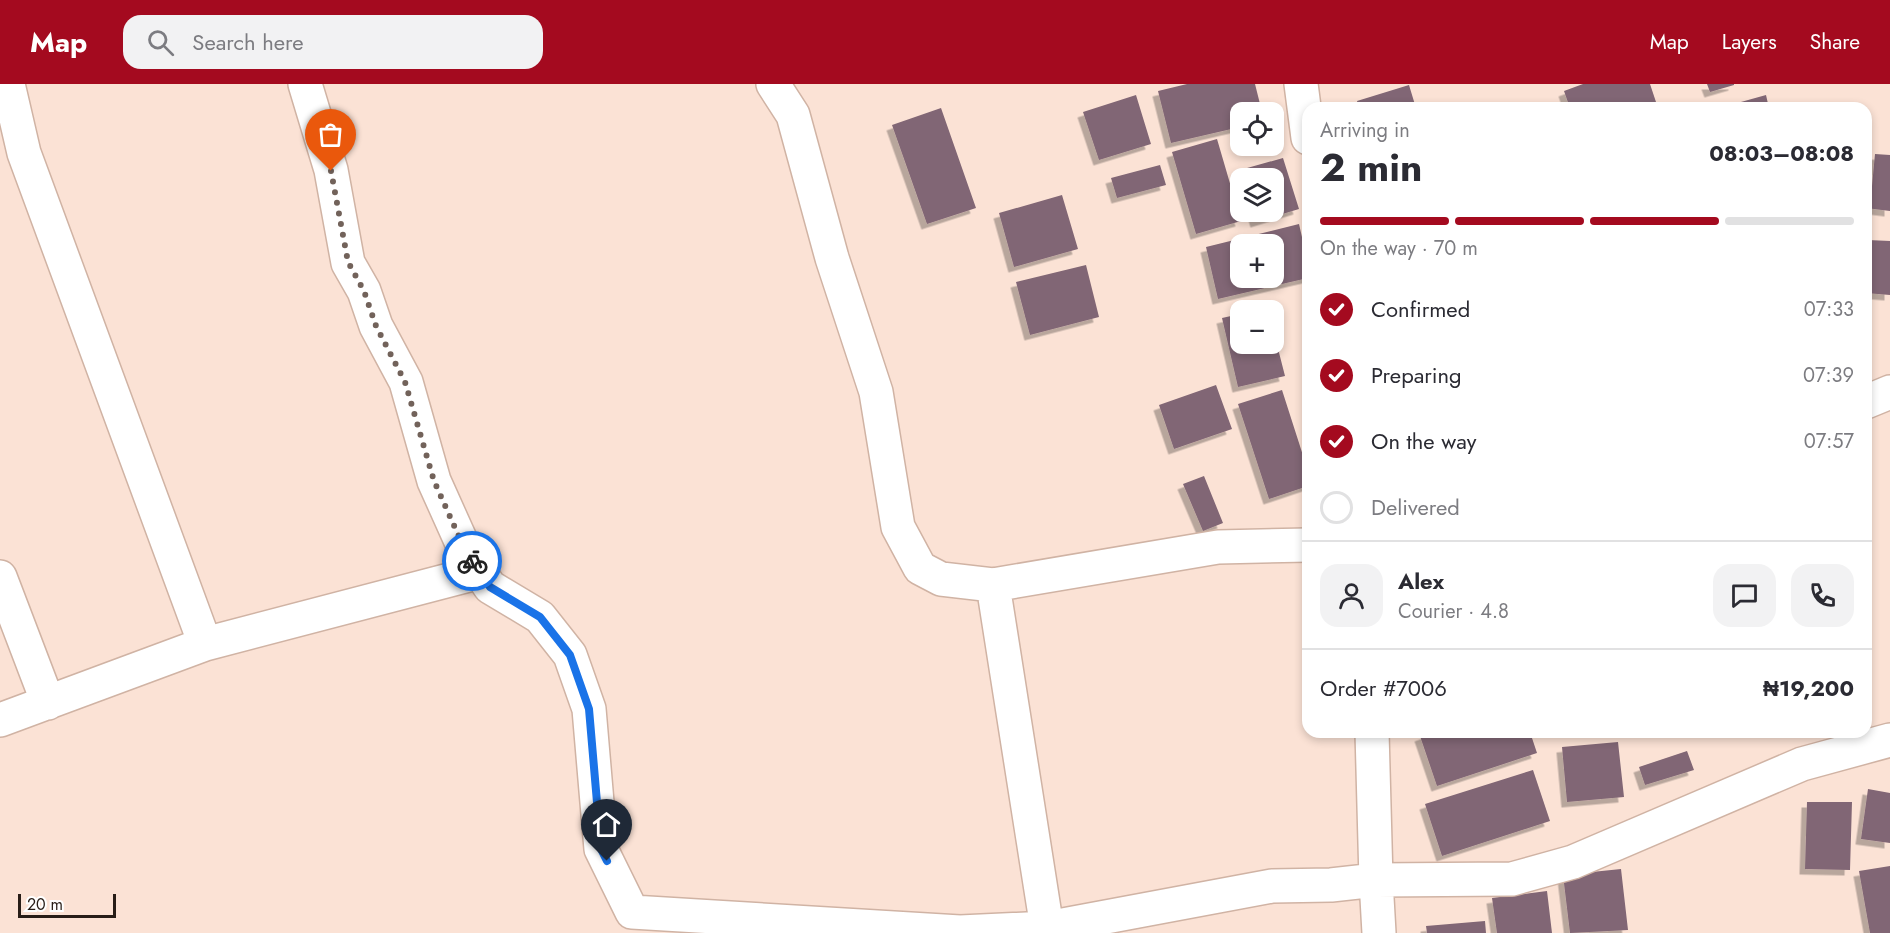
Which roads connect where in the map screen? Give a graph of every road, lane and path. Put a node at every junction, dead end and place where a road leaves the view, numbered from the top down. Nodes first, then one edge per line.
1 (8, 84) edge
2 (305, 84) edge
3 (773, 84) edge
4 (1301, 84) edge
5 (1303, 102) edge
6 (1890, 392) edge
7 (1872, 400) edge
8 (1302, 545) edge
9 (480, 572) junction
10 (0, 577) edge
11 (993, 585) junction
12 (206, 644) junction
13 (48, 703) junction
14 (0, 720) edge
15 (1372, 738) edge
16 (1890, 740) edge
17 (1376, 880) junction
18 (629, 923) edge
19 (1047, 928) junction
20 (1379, 933) edge

1 - 12 street
2 - 9 street
3 - 11 street
4 - 5 street
6 - 7 street
8 - 11 street
9 - 12 street
9 - 18 street
10 - 13 street
11 - 19 street
12 - 13 street
13 - 14 street
15 - 17 street
16 - 17 street
17 - 19 street
17 - 20 street
18 - 19 street

